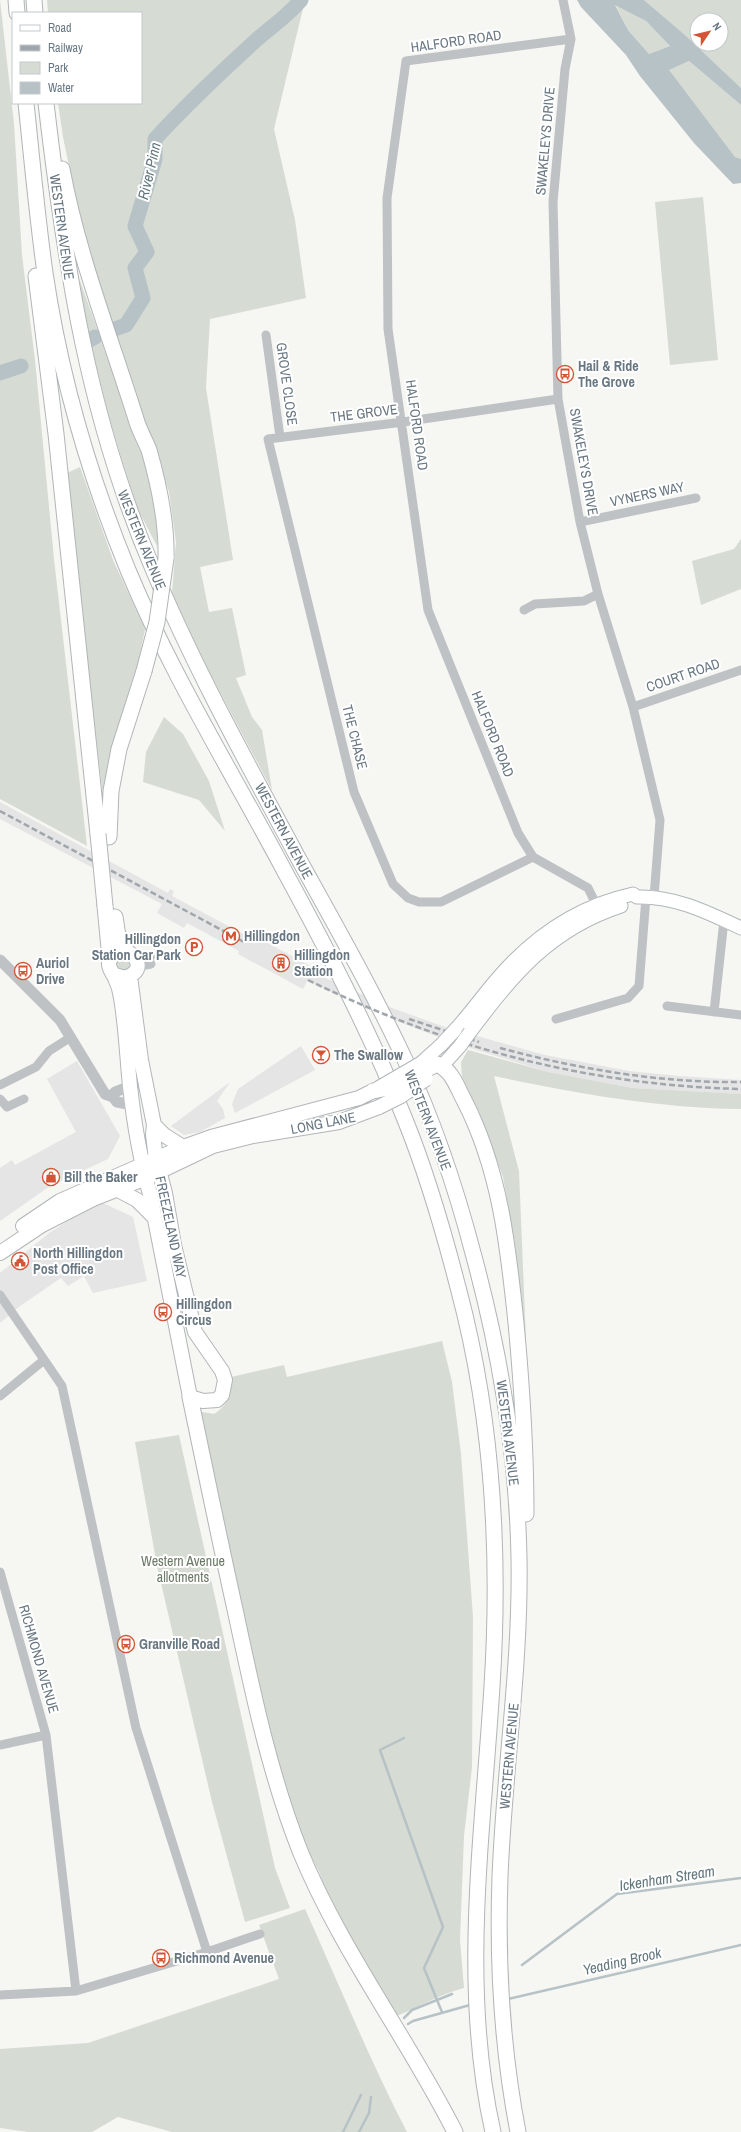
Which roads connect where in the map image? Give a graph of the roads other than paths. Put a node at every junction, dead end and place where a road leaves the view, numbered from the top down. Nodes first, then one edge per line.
1 (16, 0) edge
2 (563, 0) edge
3 (17, 12) edge
4 (571, 39) junction
5 (25, 104) edge
6 (25, 104) edge
7 (46, 104) edge
8 (53, 104) edge
9 (266, 335) dead end
10 (558, 399) junction
11 (403, 422) junction
12 (280, 437) junction
13 (268, 439) joint
14 (696, 498) dead end
15 (580, 522) junction
16 (598, 594) junction
17 (524, 610) dead end
18 (741, 670) edge
19 (633, 707) junction
20 (104, 835) junction
21 (533, 857) junction
22 (646, 897) junction
23 (596, 904) junction
24 (110, 906) junction
25 (724, 920) junction
26 (741, 928) edge
27 (110, 959) junction
28 (0, 960) edge
29 (132, 963) junction
30 (115, 975) junction
31 (666, 1006) dead end
32 (714, 1012) junction
33 (741, 1015) edge
34 (556, 1019) dead end
35 (464, 1030) junction
36 (71, 1037) junction
37 (442, 1066) junction
38 (423, 1071) junction
39 (0, 1085) edge
40 (130, 1086) junction
41 (373, 1091) joint
42 (113, 1097) junction
43 (0, 1099) edge
44 (24, 1099) dead end
45 (133, 1105) junction
46 (154, 1125) junction
47 (183, 1147) junction
48 (142, 1164) junction
49 (157, 1165) junction
50 (146, 1178) junction
51 (116, 1189) junction
52 (153, 1216) junction
53 (0, 1244) edge
54 (0, 1253) edge
55 (0, 1295) edge
56 (44, 1360) junction
57 (0, 1396) edge
58 (190, 1397) junction
59 (0, 1572) edge
60 (518, 1616) junction
61 (46, 1736) junction
62 (0, 1745) edge
63 (260, 1934) dead end
64 (207, 1952) junction
65 (76, 1991) junction
66 (0, 1995) edge
67 (455, 2132) edge
68 (493, 2132) edge
69 (518, 2132) edge

1 - 3 highway
2 - 4 street, SWAKELEYS DRIVE
4 - 10 street, SWAKELEYS DRIVE
4 - 11 street, HALFORD ROAD
5 - 20 highway
6 - 68 highway, WESTERN AVENUE
7 - 60 highway, WESTERN AVENUE
8 - 20 highway, bridge
9 - 12 street, GROVE CLOSE
10 - 11 street, THE GROVE
10 - 15 street, SWAKELEYS DRIVE
11 - 12 street, THE GROVE
11 - 21 street, HALFORD ROAD
12 - 13 street, THE GROVE
13 - 21 street, THE CHASE
14 - 15 street, VYNERS WAY
15 - 16 street, SWAKELEYS DRIVE
16 - 17 street
16 - 19 street, SWAKELEYS DRIVE
18 - 19 street, COURT ROAD
19 - 22 street, SWAKELEYS DRIVE
20 - 24 highway
21 - 23 street, HALFORD ROAD
22 - 23 main road, LONG LANE
22 - 25 main road, LONG LANE
22 - 34 street, SWAKELEYS DRIVE
22 - 35 main road, LONG LANE
23 - 35 main road, LONG LANE
24 - 27 highway
24 - 29 highway
25 - 26 main road, LONG LANE
25 - 32 street
27 - 29 main road
27 - 30 main road, FREEZELAND WAY
28 - 36 street
29 - 29 street
29 - 30 main road
29 - 46 main road
30 - 40 main road, FREEZELAND WAY
31 - 32 street
32 - 33 street
35 - 37 main road, LONG LANE, bridge
35 - 38 main road, LONG LANE, bridge
36 - 39 street
36 - 42 street
37 - 38 highway
37 - 60 highway
38 - 41 highway, bridge
38 - 49 main road, LONG LANE, bridge
40 - 42 street
40 - 45 main road, FREEZELAND WAY
41 - 47 main road, LONG LANE
42 - 45 street
43 - 44 street
45 - 48 main road, FREEZELAND WAY
46 - 47 main road
46 - 49 main road
47 - 49 main road, LONG LANE
48 - 49 main road, LONG LANE
48 - 50 main road, FREEZELAND WAY
48 - 53 main road, LONG LANE
49 - 50 main road, LONG LANE
49 - 58 main road, FREEZELAND WAY
50 - 51 main road, LONG LANE
50 - 52 main road, FREEZELAND WAY
51 - 52 main road
51 - 54 main road, LONG LANE
52 - 58 main road, FREEZELAND WAY
55 - 56 street
56 - 57 street
56 - 64 street
58 - 67 highway
59 - 61 street, RICHMOND AVENUE
60 - 69 highway, WESTERN AVENUE
61 - 62 street
61 - 65 street, RICHMOND AVENUE
63 - 64 street
64 - 65 street
65 - 66 street

